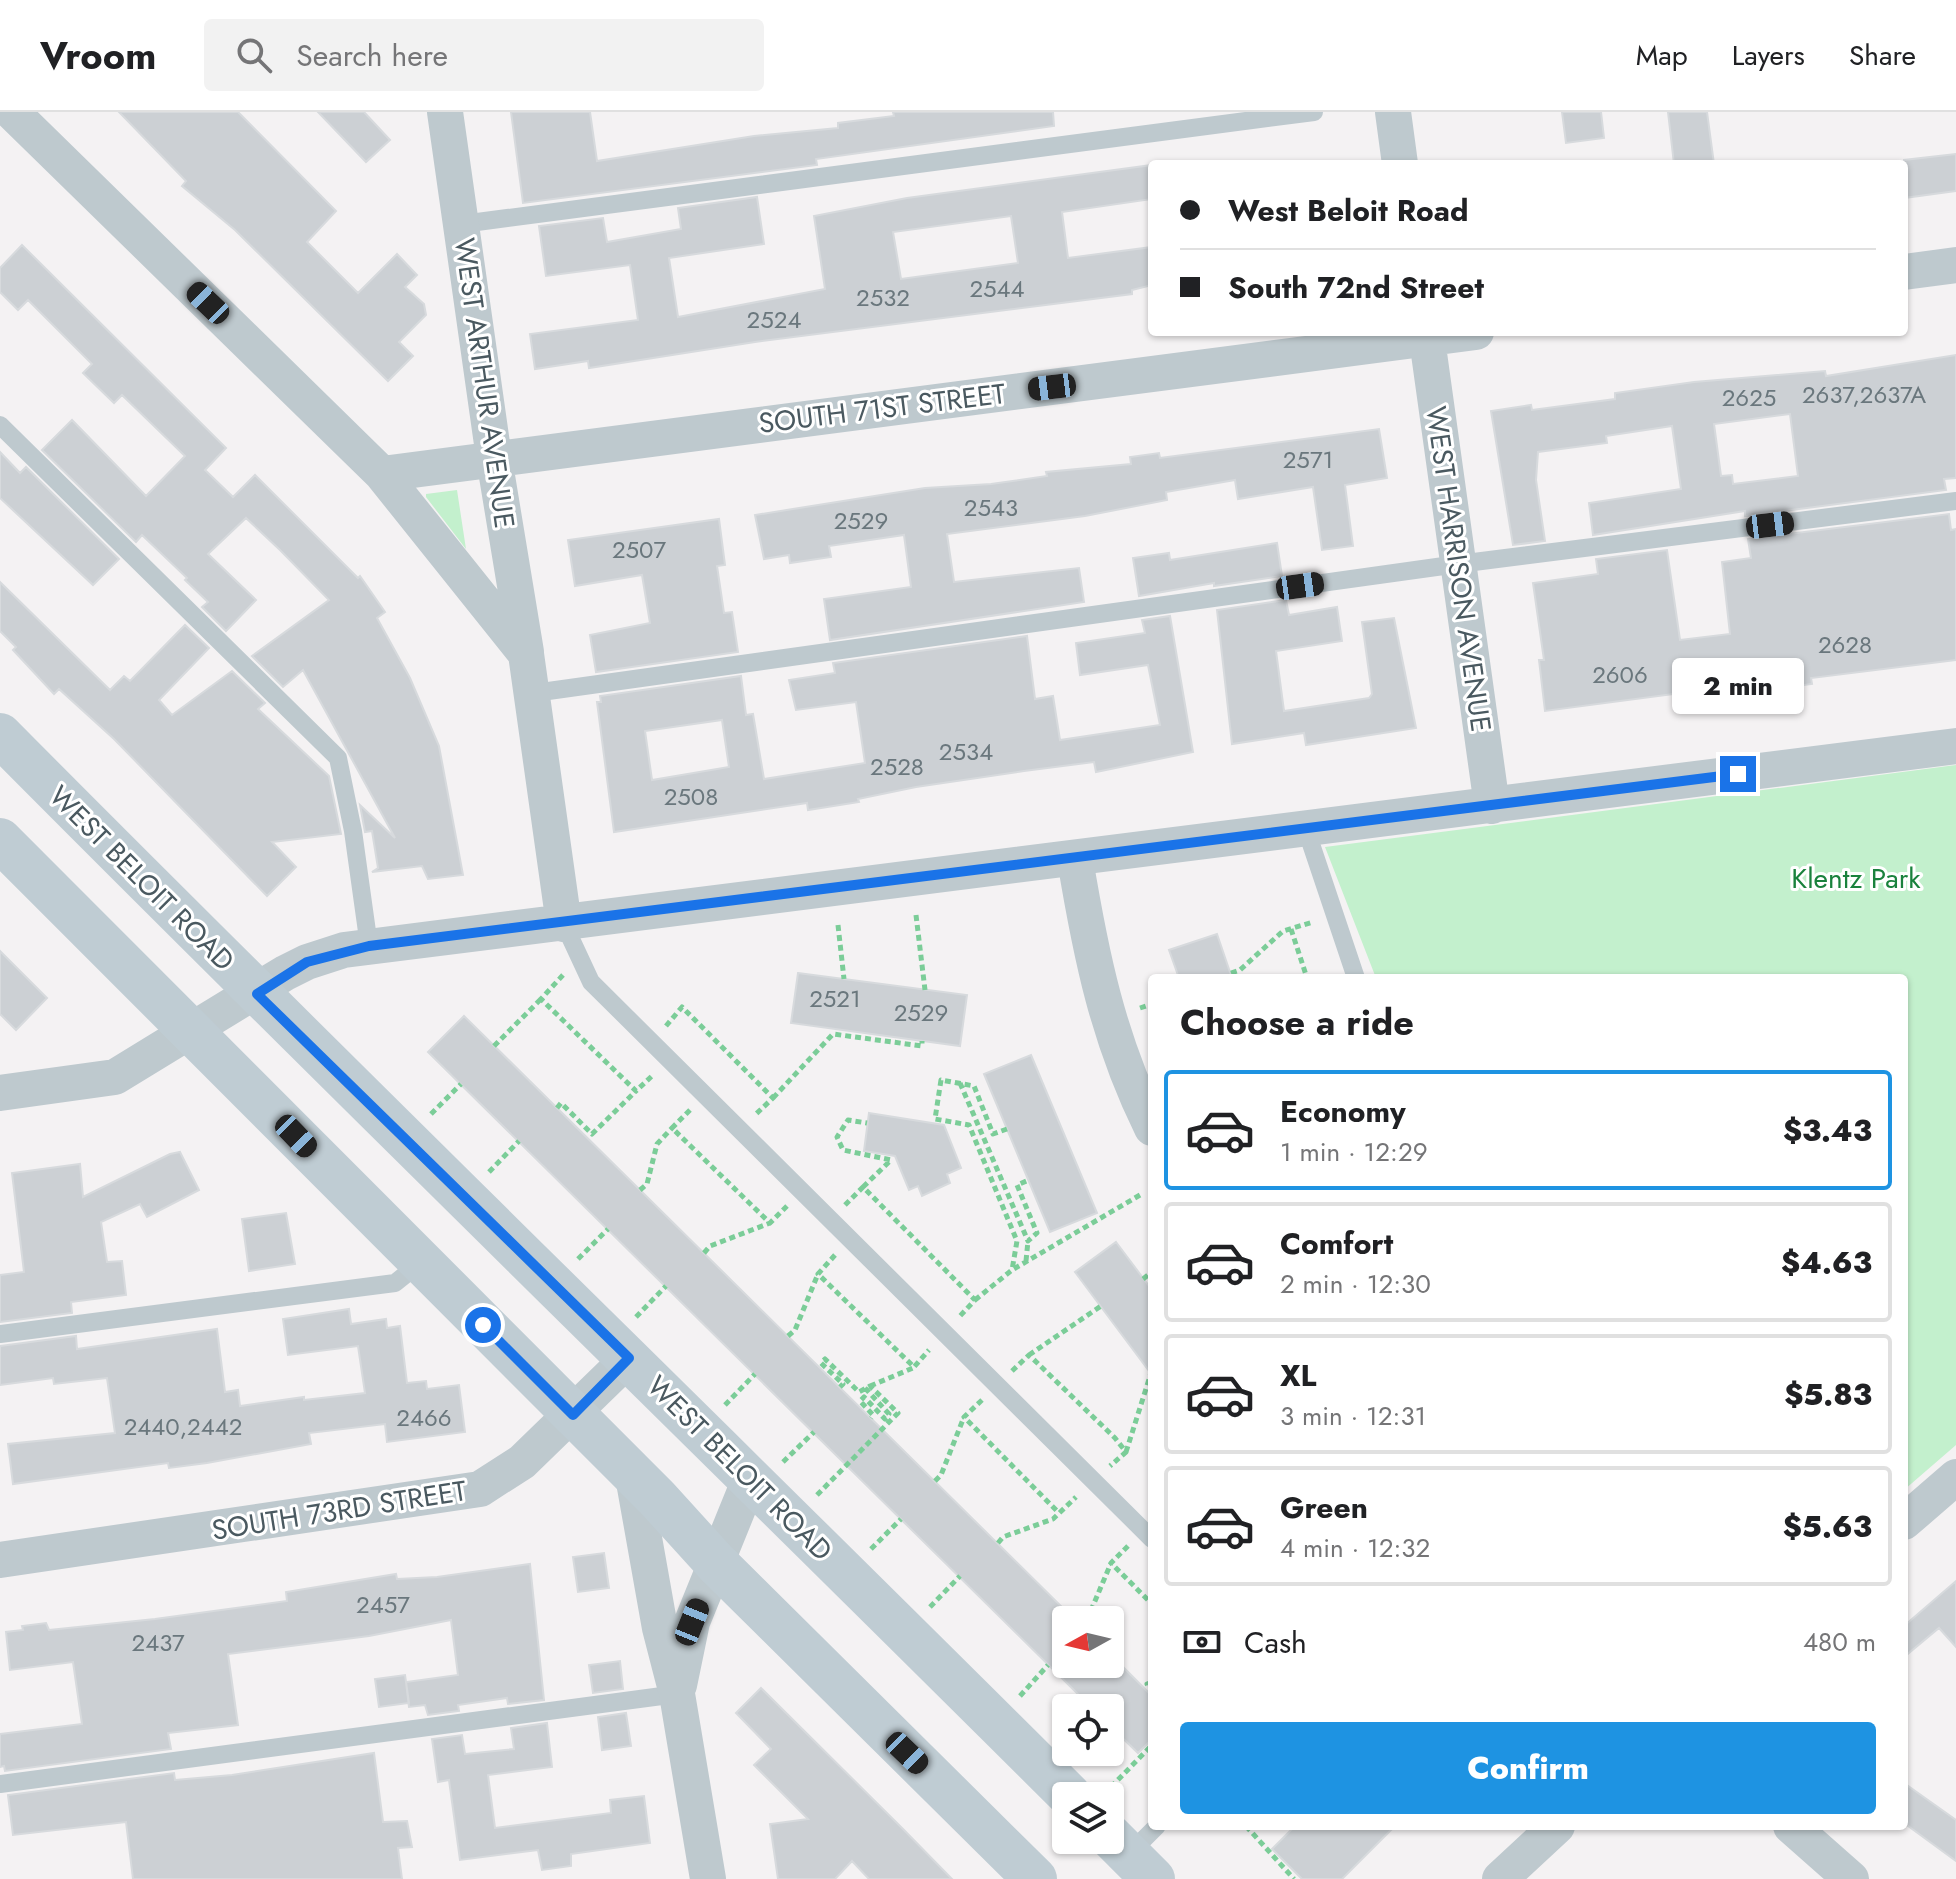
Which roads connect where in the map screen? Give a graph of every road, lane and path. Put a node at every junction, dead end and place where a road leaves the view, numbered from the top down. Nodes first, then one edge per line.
1 (12, 112) edge
2 (445, 112) edge
3 (1314, 112) edge
4 (1393, 112) edge
5 (1399, 160) edge
6 (462, 224) junction
7 (1956, 265) edge
8 (1908, 271) edge
9 (1426, 336) edge
10 (0, 425) edge
11 (494, 458) junction
12 (382, 474) junction
13 (1956, 501) edge
14 (1458, 564) junction
15 (526, 654) junction
16 (534, 693) junction
17 (0, 735) edge
18 (1956, 746) edge
19 (1492, 806) junction
20 (1306, 829) junction
21 (0, 840) edge
22 (1075, 859) junction
23 (916, 915) dead end
24 (1335, 915) junction
25 (564, 924) junction
26 (838, 925) dead end
27 (1291, 929) junction
28 (369, 946) junction
29 (579, 959) junction
30 (1231, 973) dead end
31 (1306, 974) edge
32 (1355, 974) edge
33 (844, 979) dead end
34 (925, 990) dead end
35 (257, 994) junction
36 (541, 999) junction
37 (1148, 1005) edge
38 (1139, 1008) dead end
39 (192, 1031) junction
40 (922, 1041) dead end
41 (652, 1043) junction
42 (494, 1046) dead end
43 (669, 1059) junction
44 (960, 1083) junction
45 (461, 1084) dead end
46 (636, 1091) junction
47 (0, 1093) edge
48 (704, 1095) junction
49 (773, 1098) junction
50 (557, 1108) dead end
51 (430, 1115) dead end
52 (1148, 1120) edge
53 (867, 1123) dead end
54 (672, 1128) junction
55 (1007, 1129) dead end
56 (740, 1130) junction
57 (519, 1141) dead end
58 (994, 1166) junction
59 (987, 1169) junction
60 (489, 1173) dead end
61 (1029, 1180) dead end
62 (863, 1187) dead end
63 (640, 1190) dead end
64 (801, 1191) junction
65 (1140, 1195) dead end
66 (770, 1223) junction
67 (608, 1229) dead end
68 (1028, 1241) junction
69 (704, 1253) dead end
70 (577, 1260) dead end
71 (1026, 1261) junction
72 (420, 1263) junction
73 (1012, 1270) junction
74 (818, 1274) dead end
75 (1148, 1275) edge
76 (1143, 1279) dead end
77 (666, 1286) dead end
78 (975, 1300) dead end
79 (1101, 1306) dead end
80 (0, 1334) edge
81 (788, 1336) dead end
82 (632, 1338) junction
83 (1029, 1355) dead end
84 (914, 1367) dead end
85 (755, 1374) dead end
86 (1148, 1382) edge
87 (840, 1387) dead end
88 (867, 1387) junction
89 (724, 1405) dead end
90 (573, 1415) junction
91 (964, 1417) dead end
92 (871, 1418) dead end
93 (814, 1432) dead end
94 (1126, 1452) dead end
95 (766, 1470) junction
96 (633, 1476) junction
97 (1956, 1477) edge
98 (935, 1481) dead end
99 (816, 1496) dead end
100 (1059, 1513) dead end
101 (901, 1519) dead end
102 (1908, 1519) edge
103 (1148, 1535) edge
104 (998, 1543) dead end
105 (871, 1550) dead end
106 (0, 1560) edge
107 (716, 1563) junction
108 (1111, 1563) junction
109 (960, 1576) dead end
110 (1148, 1600) edge
111 (1093, 1606) edge
112 (929, 1608) dead end
113 (1048, 1665) dead end
114 (677, 1694) junction
115 (1019, 1697) dead end
116 (1148, 1748) edge
117 (1080, 1782) edge
118 (1103, 1782) edge
119 (0, 1784) edge
120 (1250, 1830) edge
121 (1553, 1830) edge
122 (1796, 1830) edge
123 (708, 1879) edge
124 (1035, 1879) edge
125 (1294, 1879) edge
126 (1500, 1879) edge
127 (1851, 1879) edge

1 - 12 street
2 - 6 street, WEST ARTHUR AVENUE
3 - 6 lane
4 - 5 street
6 - 11 street, WEST ARTHUR AVENUE
7 - 8 street
9 - 11 street, SOUTH 71ST STREET
9 - 14 street, WEST HARRISON AVENUE
10 - 28 lane
11 - 12 street, SOUTH 71ST STREET
11 - 15 street, WEST ARTHUR AVENUE
12 - 15 street
13 - 14 lane
14 - 16 lane
14 - 19 street, WEST HARRISON AVENUE
15 - 16 street, WEST ARTHUR AVENUE
16 - 25 street, WEST ARTHUR AVENUE
17 - 35 main road, WEST BELOIT ROAD
18 - 19 street
19 - 20 street
20 - 22 street
20 - 24 lane
21 - 39 main road
22 - 25 street
22 - 52 street
23 - 34 path
24 - 27 path
24 - 32 lane
25 - 28 street
25 - 29 lane
26 - 33 path
27 - 30 path
27 - 31 path
28 - 35 street
29 - 36 path
29 - 41 lane
35 - 39 street
35 - 82 main road, WEST BELOIT ROAD
36 - 42 path
36 - 46 path
37 - 38 path
39 - 47 street
39 - 72 main road
40 - 49 path
41 - 43 lane
41 - 49 path
43 - 46 path
43 - 48 lane
44 - 55 path
44 - 58 path
44 - 59 path
45 - 51 path
46 - 50 path
48 - 54 path
48 - 56 lane
49 - 56 path
53 - 62 path
54 - 63 path
54 - 66 path
56 - 64 lane
57 - 60 path
58 - 59 path
58 - 68 path
59 - 73 path
61 - 68 path
64 - 66 path
64 - 103 lane
65 - 71 path
66 - 69 path
67 - 70 path
68 - 71 path
71 - 73 path
72 - 80 lane
72 - 90 main road
73 - 78 path
74 - 81 path
75 - 76 path
77 - 82 path
79 - 83 path
82 - 90 street, SOUTH 73RD STREET
82 - 95 main road, WEST BELOIT ROAD
84 - 88 path
85 - 89 path
86 - 94 path
87 - 88 path
88 - 92 path
88 - 99 path
90 - 96 main road
90 - 106 street, SOUTH 73RD STREET
91 - 98 path
93 - 95 path
95 - 107 street
95 - 117 main road, WEST BELOIT ROAD
96 - 107 main road
96 - 114 street
97 - 102 street
100 - 104 path
101 - 105 path
103 - 108 path
107 - 114 street
107 - 124 main road
108 - 110 path
108 - 111 path
109 - 112 path
113 - 115 path
114 - 119 lane
114 - 123 street
116 - 118 path
120 - 125 path
121 - 126 street
122 - 127 street

